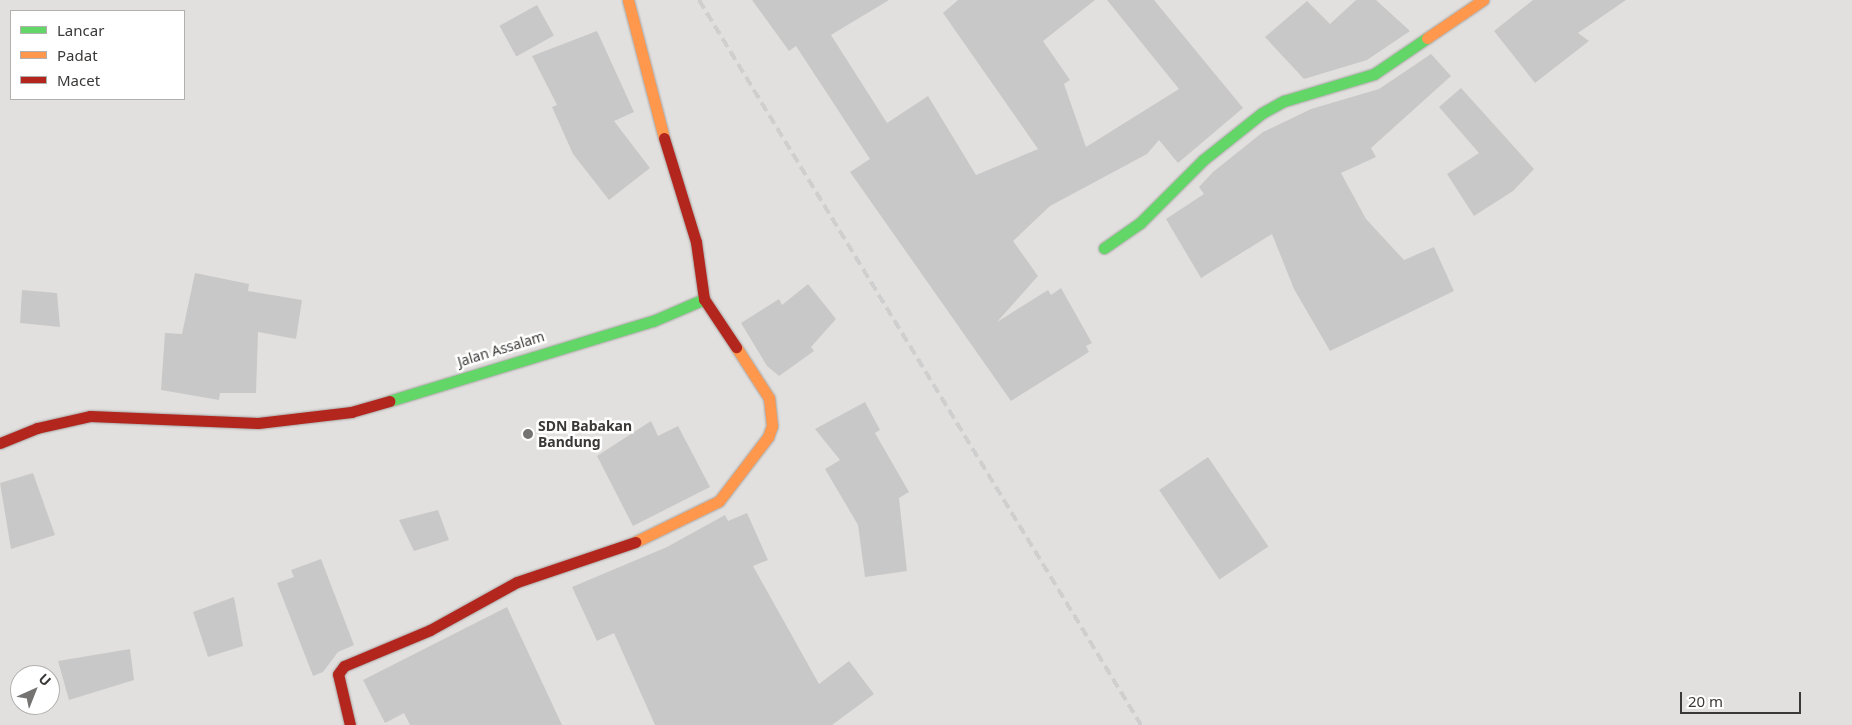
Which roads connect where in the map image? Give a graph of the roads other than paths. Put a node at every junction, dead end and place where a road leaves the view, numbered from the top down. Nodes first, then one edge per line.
1 (628, 0) edge
2 (1483, 0) edge
3 (1104, 248) dead end
4 (704, 299) junction
5 (0, 443) edge
6 (350, 725) edge

1 - 4 street
2 - 3 street
4 - 5 street, Jalan Assalam
4 - 6 street

